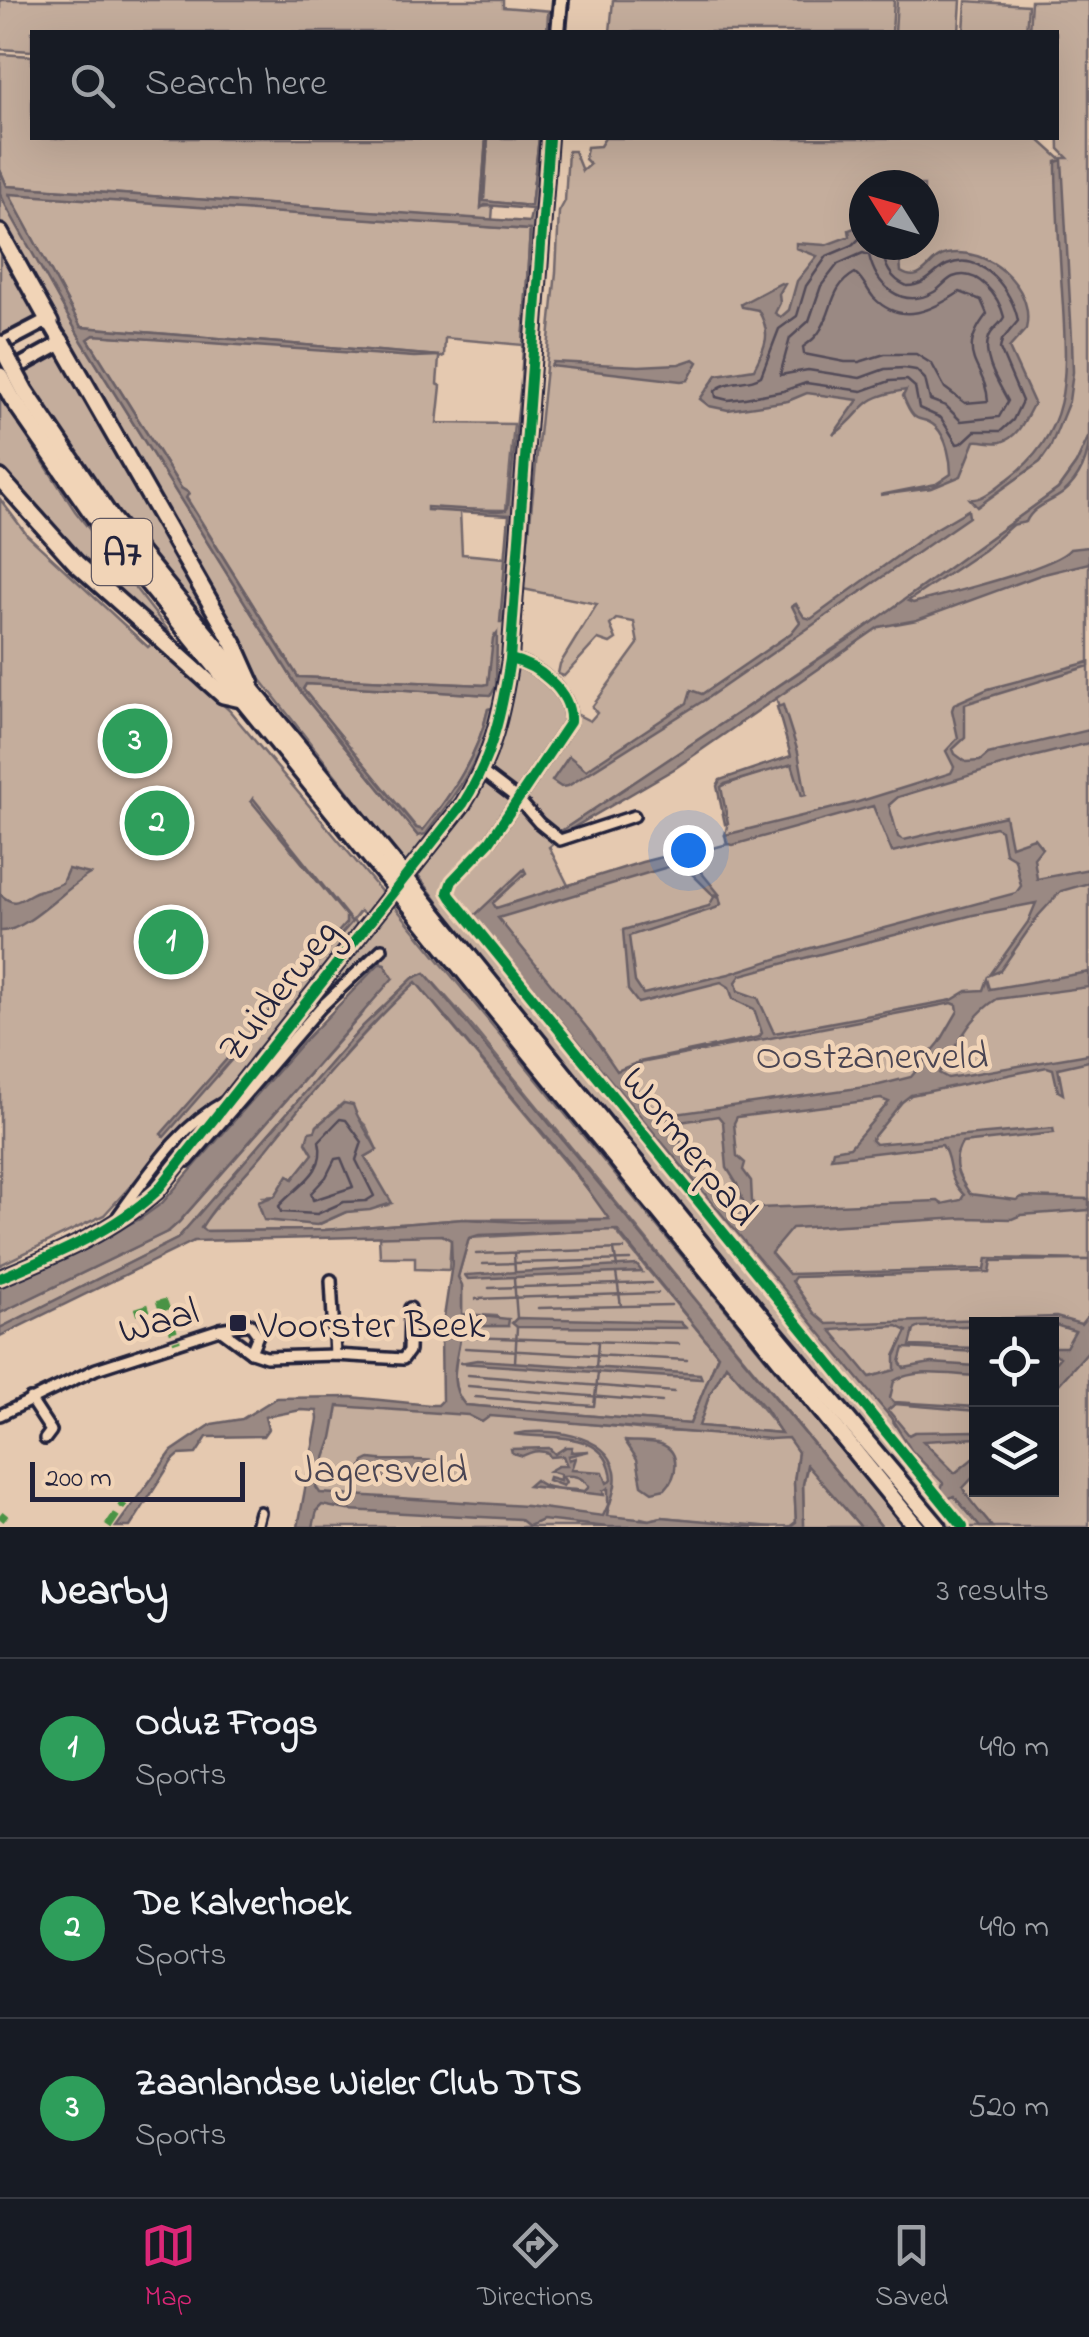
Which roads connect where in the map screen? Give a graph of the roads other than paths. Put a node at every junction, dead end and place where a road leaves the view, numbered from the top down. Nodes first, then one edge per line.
1 (560, 0) edge
2 (558, 30) edge
3 (549, 140) edge
4 (0, 233) edge
5 (50, 324) junction
6 (60, 340) junction
7 (0, 344) edge
8 (0, 377) edge
9 (18, 394) junction
10 (0, 478) edge
11 (510, 659) junction
12 (247, 695) junction
13 (482, 772) junction
14 (519, 800) junction
15 (634, 816) dead end
16 (490, 842) dead end
17 (419, 906) junction
18 (382, 949) dead end
19 (229, 1100) junction
20 (156, 1190) junction
21 (112, 1225) junction
22 (0, 1278) edge
23 (331, 1280) dead end
24 (410, 1308) dead end
25 (220, 1330) junction
26 (251, 1352) junction
27 (334, 1355) junction
28 (30, 1399) junction
29 (0, 1414) edge
30 (45, 1439) dead end
31 (260, 1512) dead end
32 (256, 1527) edge
33 (916, 1527) edge
34 (938, 1527) edge

1 - 2 street
3 - 11 street, Zuiderweg
4 - 5 highway
5 - 6 street
5 - 7 street
6 - 8 street
6 - 12 highway, A7
7 - 9 highway, A7, bridge
8 - 9 highway, A7, bridge
9 - 12 highway, A7
10 - 12 highway, A7
11 - 13 street, Zuiderweg
11 - 14 street
12 - 17 highway, A7, bridge
13 - 14 street
13 - 19 street, Zuiderweg
14 - 15 street
14 - 16 street
17 - 33 highway, A7
17 - 34 highway, A7
18 - 20 street, Zuiderweg
19 - 20 street, Zuiderweg
19 - 21 street, Zuiderweg
20 - 21 street, Zuiderweg
21 - 22 street, Zuiderweg
23 - 27 street
24 - 27 street, Waal
25 - 26 street, Waal
25 - 26 street
25 - 28 street, Waal
26 - 27 street, Waal
28 - 29 street, Waal
28 - 30 street
31 - 32 street

